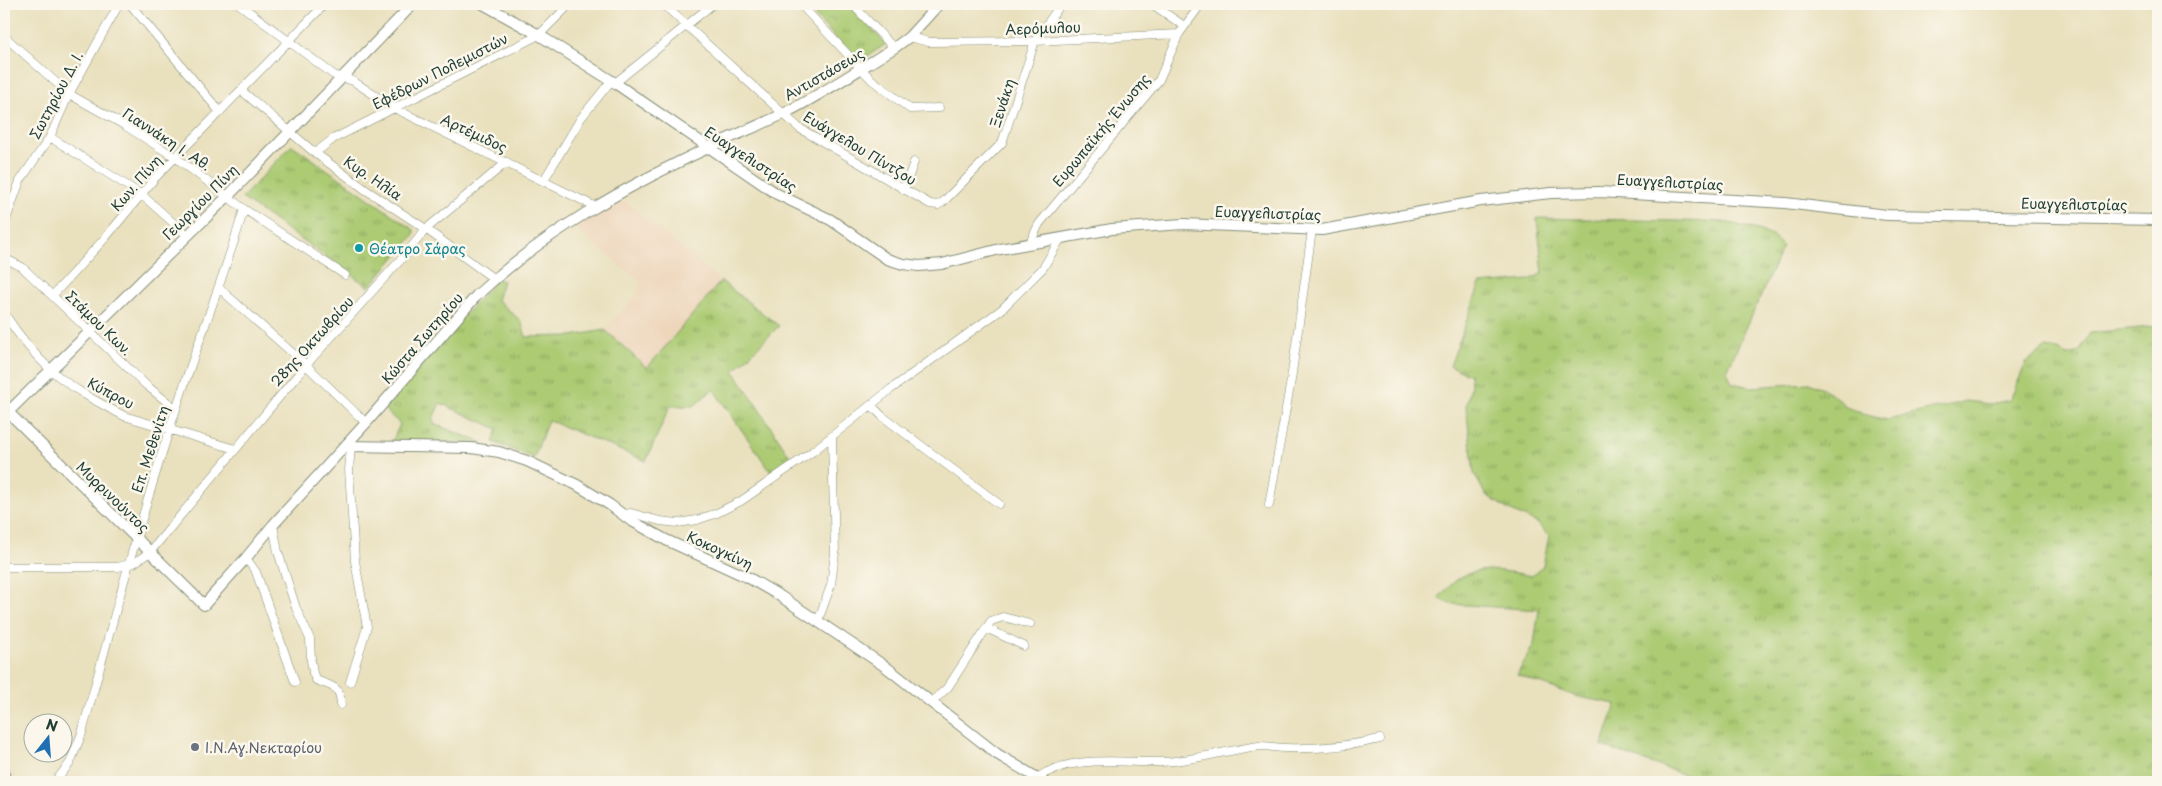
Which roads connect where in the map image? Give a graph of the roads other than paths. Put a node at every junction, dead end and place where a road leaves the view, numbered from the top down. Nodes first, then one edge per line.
1 (119, 4) edge
2 (130, 4) edge
3 (239, 4) edge
4 (325, 4) edge
5 (412, 4) edge
6 (483, 4) edge
7 (570, 4) edge
8 (663, 4) edge
9 (712, 4) edge
10 (800, 4) edge
11 (852, 4) edge
12 (938, 4) edge
13 (1061, 4) edge
14 (1152, 4) edge
15 (1201, 4) edge
16 (686, 26) junction
17 (1184, 26) junction
18 (1179, 34) junction
19 (540, 35) junction
20 (4, 36) edge
21 (909, 37) junction
22 (288, 41) junction
23 (1035, 41) junction
24 (894, 48) junction
25 (860, 69) junction
26 (343, 78) junction
27 (613, 82) junction
28 (242, 91) junction
29 (69, 94) junction
30 (394, 108) junction
31 (939, 108) dead end
32 (220, 112) junction
33 (784, 114) junction
34 (289, 132) junction
35 (50, 137) junction
36 (708, 147) junction
37 (315, 153) junction
38 (175, 158) junction
39 (507, 162) junction
40 (914, 162) dead end
41 (544, 180) junction
42 (904, 190) junction
43 (142, 195) junction
44 (228, 196) junction
45 (938, 205) joint
46 (596, 207) junction
47 (244, 209) junction
48 (2158, 220) edge
49 (4, 225) edge
50 (426, 228) junction
51 (1312, 230) junction
52 (188, 235) junction
53 (1060, 238) junction
54 (1030, 243) junction
55 (4, 258) edge
56 (345, 275) dead end
57 (494, 279) junction
58 (220, 289) junction
59 (53, 296) junction
60 (4, 313) edge
61 (90, 332) junction
62 (306, 365) junction
63 (51, 370) junction
64 (870, 405) junction
65 (176, 409) junction
66 (5, 413) edge
67 (366, 423) junction
68 (170, 428) junction
69 (832, 438) junction
70 (348, 446) junction
71 (235, 449) junction
72 (999, 504) dead end
73 (1269, 505) dead end
74 (623, 514) junction
75 (273, 524) junction
76 (135, 537) junction
77 (150, 552) junction
78 (246, 558) junction
79 (128, 565) junction
80 (4, 567) edge
81 (204, 605) joint
82 (818, 622) junction
83 (1030, 624) dead end
84 (986, 628) junction
85 (1024, 646) dead end
86 (295, 682) dead end
87 (350, 682) dead end
88 (931, 703) junction
89 (341, 705) dead end
90 (1380, 739) dead end
91 (4, 771) edge
92 (1040, 780) edge
93 (4, 782) edge
94 (55, 782) edge

1 - 29 street, Σωτηρίου Δ. Ι.
2 - 32 street
3 - 22 street, Αρτέμιδος
4 - 22 street, Κων. Πίνη
5 - 26 street, Γεωργίου Πίνη
6 - 19 street, Ευαγγελιστρίας
7 - 19 street, Εφέδρων Πολεμιστών
8 - 16 street, Ευάγγελου Πίντζου
9 - 16 street
10 - 25 street
11 - 24 street
12 - 21 street, Αντιστάσεως
13 - 23 street, Ξενάκη
14 - 17 street
15 - 17 street, Ευρωπαϊκής Ένωσης
16 - 27 street
16 - 33 street, Ευάγγελου Πίντζου
17 - 18 street, Ευρωπαϊκής Ένωσης
18 - 23 street, Αερόμυλου
18 - 54 street, Ευρωπαϊκής Ένωσης
19 - 27 street, Ευαγγελιστρίας
19 - 30 street, Εφέδρων Πολεμιστών
20 - 29 street, Γιαννάκη Ι. Αθ.
21 - 23 street, Αερόμυλου
21 - 24 street, Αντιστάσεως
22 - 26 street, Αρτέμιδος
22 - 28 street, Κων. Πίνη
23 - 45 street, Ξενάκη
24 - 25 street, Αντιστάσεως
25 - 31 street
25 - 33 street, Αντιστάσεως
26 - 30 street, Αρτέμιδος
26 - 34 street, Γεωργίου Πίνη
27 - 36 street, Ευαγγελιστρίας
27 - 41 street
28 - 32 street, Κων. Πίνη
28 - 34 street, Κυρ. Ηλία
29 - 35 street, Σωτηρίου Δ. Ι.
29 - 38 street, Γιαννάκη Ι. Αθ.
30 - 37 street, Εφέδρων Πολεμιστών
30 - 39 street, Αρτέμιδος
32 - 38 street, Κων. Πίνη
33 - 36 street, Αντιστάσεως
33 - 42 street, Ευάγγελου Πίντζου
34 - 37 street, Κυρ. Ηλία
34 - 44 street, Γεωργίου Πίνη
35 - 43 street
35 - 49 street, Σωτηρίου Δ. Ι.
36 - 46 street, Κώστα Σωτηρίου
36 - 54 street, Ευαγγελιστρίας
37 - 50 street, Κυρ. Ηλία
38 - 43 street, Κων. Πίνη
38 - 44 street, Γιαννάκη Ι. Αθ.
39 - 41 street, Αρτέμιδος
39 - 50 street, 28ης Οκτωβρίου
40 - 42 street
41 - 46 street, Αρτέμιδος
42 - 45 street, Ευάγγελου Πίντζου
43 - 52 street
43 - 59 street, Κων. Πίνη
44 - 47 street, Γιαννάκη Ι. Αθ.
44 - 52 street, Γεωργίου Πίνη
46 - 57 street, Κώστα Σωτηρίου
47 - 56 street, Γιαννάκη Ι. Αθ.
47 - 58 street, Επ. Μεθενίτη
48 - 51 street, Ευαγγελιστρίας
50 - 57 street, Κυρ. Ηλία
50 - 62 street, 28ης Οκτωβρίου
51 - 53 street, Ευαγγελιστρίας
51 - 73 street
52 - 61 street, Γεωργίου Πίνη
53 - 54 street, Ευαγγελιστρίας
53 - 64 street
55 - 59 street, Στάμου Κων.
57 - 67 street, Κώστα Σωτηρίου
58 - 62 street
58 - 65 street, Επ. Μεθενίτη
59 - 61 street, Στάμου Κων.
60 - 63 street, Κύπρου
61 - 63 street, Γεωργίου Πίνη
61 - 65 street, Στάμου Κων.
62 - 67 street
62 - 71 street, 28ης Οκτωβρίου
63 - 66 street, Γεωργίου Πίνη
63 - 68 street, Κύπρου
64 - 69 street
64 - 72 street
65 - 68 street, Επ. Μεθενίτη
66 - 76 street, Μυρρινούντος
67 - 70 street, Κώστα Σωτηρίου
68 - 71 street, Κύπρου
68 - 76 street, Επ. Μεθενίτη
69 - 74 street
69 - 82 street
70 - 74 street, Κοκογκίνη
70 - 75 street, Κώστα Σωτηρίου
70 - 87 street
71 - 77 street, 28ης Οκτωβρίου
74 - 82 street, Κοκογκίνη
75 - 78 street, Κώστα Σωτηρίου
75 - 89 street
76 - 77 street, Μυρρινούντος
76 - 79 street, Επ. Μεθενίτη
77 - 79 street, 28ης Οκτωβρίου
77 - 81 street, Μυρρινούντος
78 - 81 street, Κώστα Σωτηρίου
78 - 86 street
79 - 80 street
79 - 94 street, Επ. Μεθενίτη
82 - 88 street, Κοκογκίνη
83 - 84 street
84 - 85 street
84 - 88 street
88 - 92 street, Κοκογκίνη
90 - 92 street
91 - 93 street

